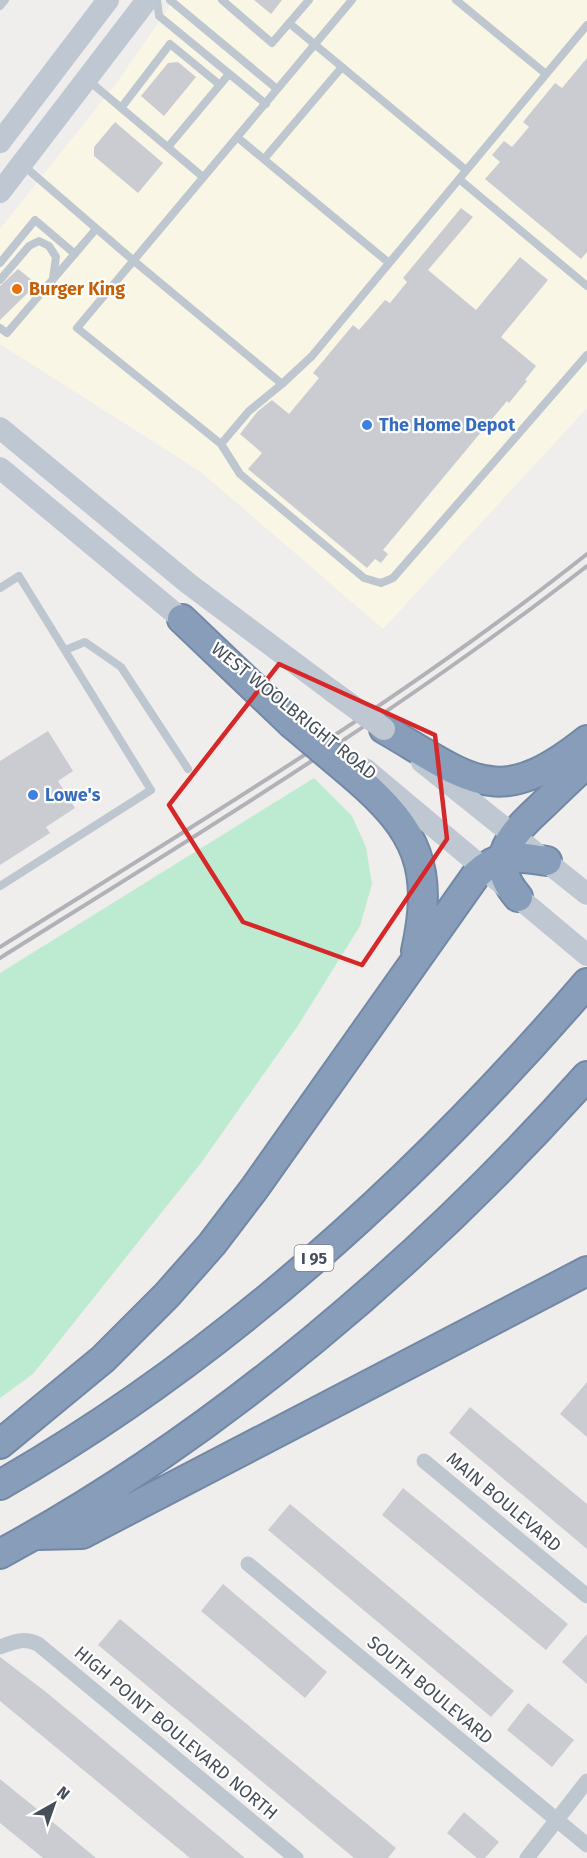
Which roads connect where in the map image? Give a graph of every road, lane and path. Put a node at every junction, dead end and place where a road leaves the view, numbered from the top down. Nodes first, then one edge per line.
1 (5, 0) edge
2 (108, 0) edge
3 (147, 0) edge
4 (158, 0) edge
5 (170, 0) edge
6 (222, 0) edge
7 (309, 0) edge
8 (352, 0) edge
9 (456, 0) edge
10 (0, 6) edge
11 (289, 22) junction
12 (587, 25) edge
13 (315, 44) junction
14 (342, 67) junction
15 (229, 74) junction
16 (546, 74) junction
17 (88, 80) junction
18 (220, 85) junction
19 (277, 89) junction
20 (34, 100) junction
21 (266, 104) junction
22 (121, 108) junction
23 (237, 137) junction
24 (0, 142) edge
25 (168, 147) junction
26 (264, 159) junction
27 (22, 164) junction
28 (466, 170) junction
29 (203, 177) junction
30 (459, 179) junction
31 (0, 192) edge
32 (96, 228) junction
33 (75, 254) junction
34 (134, 261) junction
35 (0, 263) edge
36 (389, 263) junction
37 (53, 279) junction
38 (0, 280) edge
39 (587, 286) edge
40 (0, 328) edge
41 (587, 355) edge
42 (282, 384) junction
43 (0, 428) edge
44 (221, 444) junction
45 (0, 468) edge
46 (0, 588) edge
47 (182, 619) joint
48 (65, 650) junction
49 (398, 739) junction
50 (587, 740) edge
51 (587, 763) edge
52 (188, 769) dead end
53 (359, 772) junction
54 (500, 853) junction
55 (547, 861) joint
56 (0, 886) edge
57 (586, 893) edge
58 (518, 897) joint
59 (587, 954) edge
60 (413, 963) junction
61 (587, 983) edge
62 (587, 1076) edge
63 (587, 1270) edge
64 (0, 1444) edge
65 (424, 1461) dead end
66 (0, 1485) edge
67 (36, 1535) junction
68 (0, 1554) edge
69 (248, 1564) dead end
70 (587, 1596) edge
71 (0, 1647) edge
72 (587, 1782) edge
73 (557, 1820) junction
74 (587, 1845) edge
75 (296, 1858) edge
76 (527, 1858) edge

1 - 10 lane
2 - 20 main road
3 - 17 main road
4 - 15 lane
5 - 19 lane
6 - 11 lane
7 - 11 lane
8 - 13 lane
9 - 16 lane
11 - 13 lane
12 - 16 lane
13 - 14 lane
13 - 19 lane
14 - 26 lane
14 - 28 lane
15 - 18 lane
15 - 21 lane
16 - 28 lane
17 - 22 lane
17 - 27 main road
18 - 22 lane
18 - 25 lane
19 - 21 lane
20 - 24 main road
20 - 27 main road
21 - 23 lane
22 - 25 lane
23 - 26 lane
23 - 29 lane
25 - 29 lane
26 - 36 lane
27 - 31 main road
27 - 32 lane
28 - 30 lane
29 - 34 lane
30 - 36 lane
30 - 39 lane
32 - 33 lane
32 - 34 lane
33 - 35 lane
33 - 37 lane
34 - 42 lane
34 - 44 lane
36 - 42 lane
37 - 38 lane
37 - 40 lane
41 - 44 lane
42 - 44 lane
43 - 49 main road, WEST WOOLBRIGHT ROAD, bridge
45 - 47 main road
46 - 48 lane
47 - 53 highway, bridge
48 - 52 lane
48 - 56 lane
49 - 50 highway
49 - 54 main road, WEST WOOLBRIGHT ROAD
51 - 54 highway
53 - 54 main road, WEST WOOLBRIGHT ROAD
53 - 60 highway
54 - 55 highway
54 - 58 highway
54 - 60 highway
55 - 57 main road
58 - 59 main road
60 - 64 highway
61 - 66 highway, I 95
62 - 67 highway
63 - 67 highway
65 - 70 street, MAIN BOULEVARD
67 - 68 highway
69 - 73 street, SOUTH BOULEVARD
71 - 75 street, HIGH POINT BOULEVARD NORTH
72 - 73 street
73 - 74 street, SOUTH BOULEVARD
73 - 76 street

